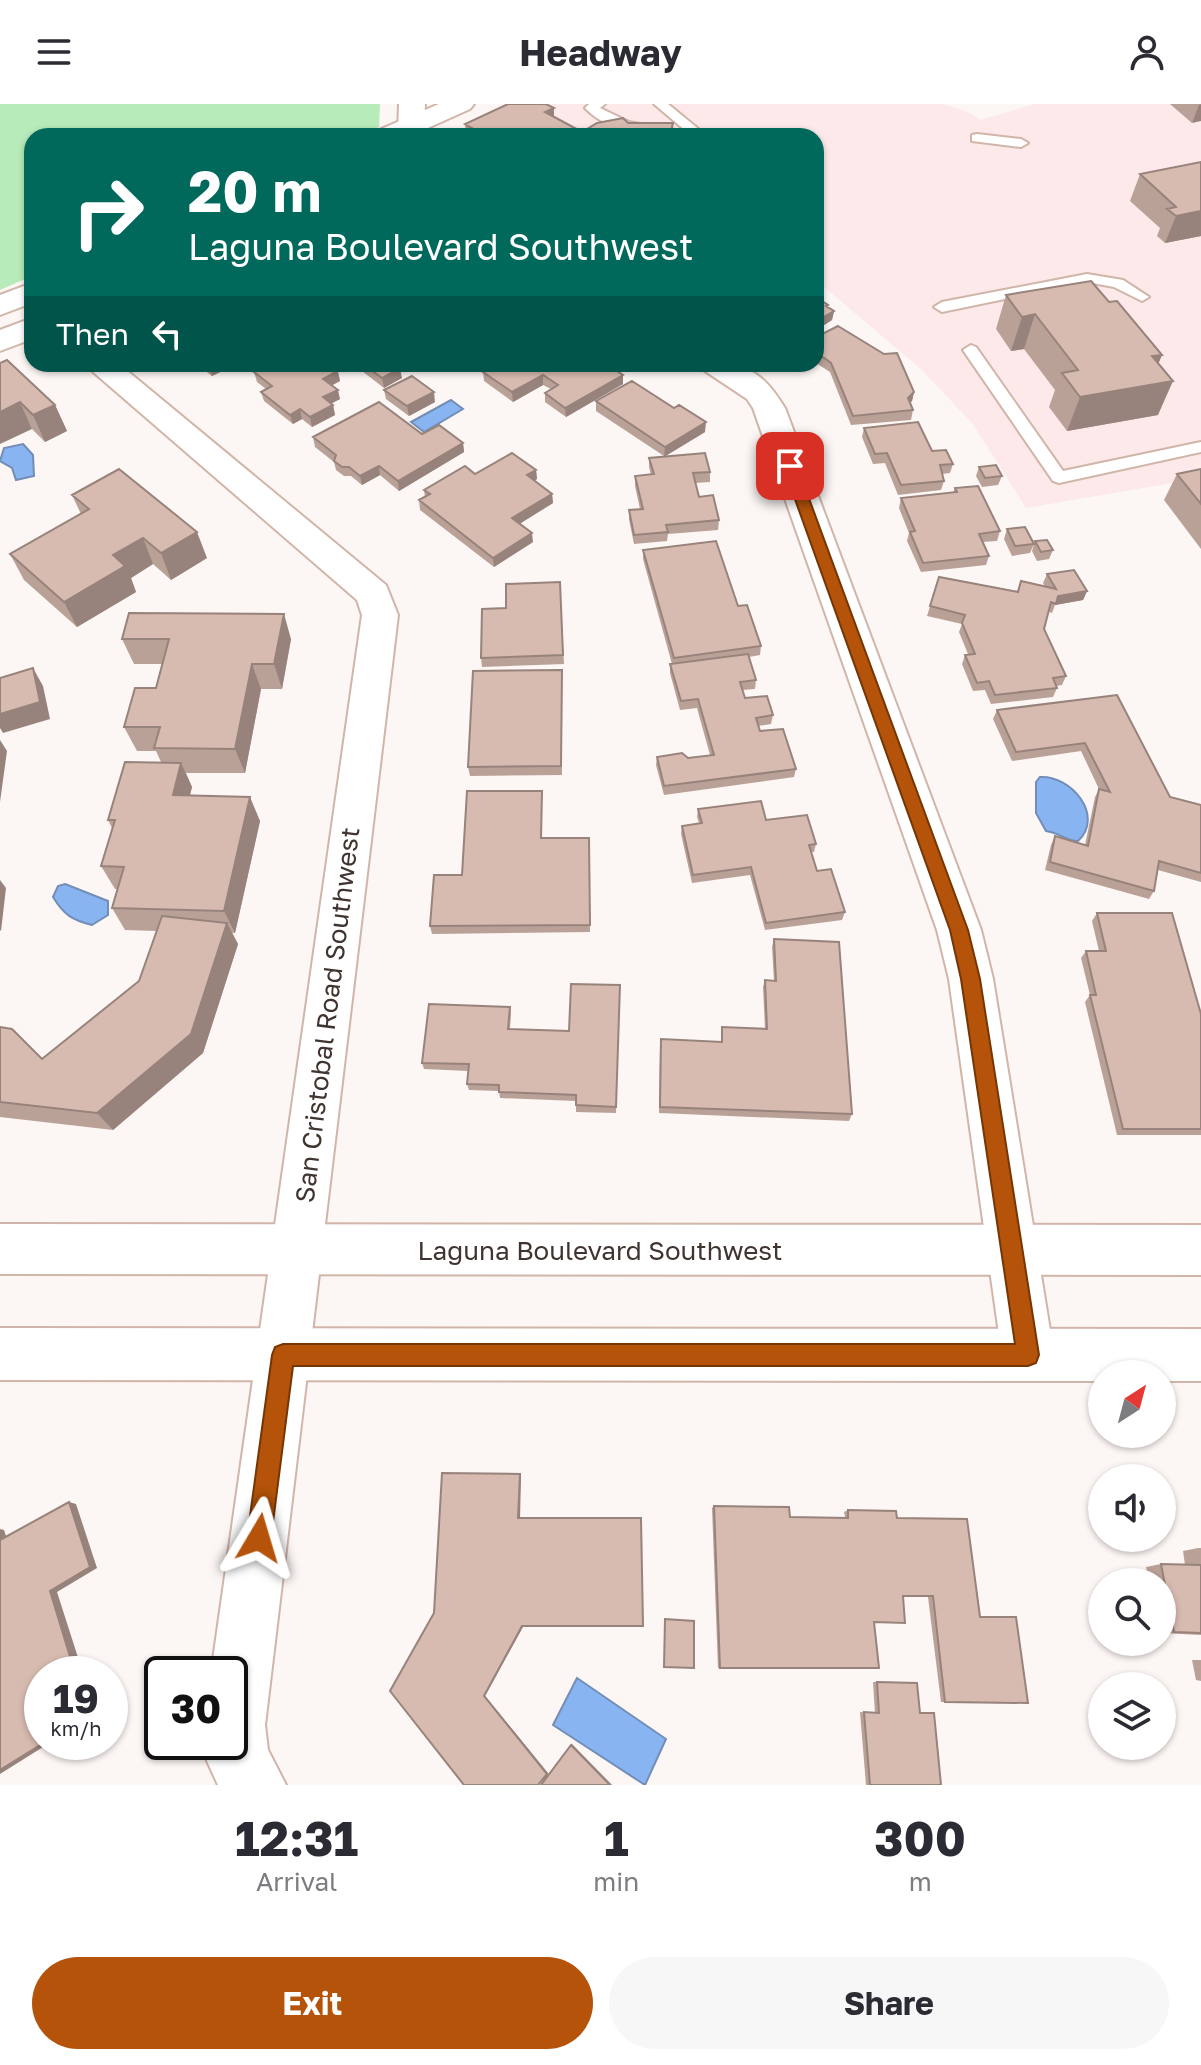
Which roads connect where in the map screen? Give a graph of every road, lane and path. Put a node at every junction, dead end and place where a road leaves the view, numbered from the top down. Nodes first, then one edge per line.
1 (461, 104) edge
2 (599, 104) edge
3 (660, 104) edge
4 (406, 125) edge
5 (636, 128) edge
6 (690, 128) edge
7 (977, 138) dead end
8 (1021, 143) dead end
9 (1142, 297) dead end
10 (942, 307) dead end
11 (24, 331) edge
12 (0, 342) edge
13 (971, 350) dead end
14 (110, 372) edge
15 (728, 372) edge
16 (1201, 447) edge
17 (1011, 1248) junction
18 (0, 1249) edge
19 (1201, 1250) edge
20 (296, 1251) junction
21 (0, 1354) edge
22 (283, 1355) junction
23 (1028, 1355) junction
24 (1201, 1355) edge
25 (255, 1785) edge

1 - 4 street
2 - 5 lane
3 - 6 lane
7 - 8 lane
9 - 10 lane
11 - 12 street
13 - 16 lane
14 - 20 street, San Cristobal Road Southwest
15 - 17 street
17 - 19 street, Laguna Boulevard Southwest
17 - 20 street, Laguna Boulevard Southwest
17 - 23 street
18 - 20 street, Laguna Boulevard Southwest
20 - 22 street, San Cristobal Road Southwest
21 - 22 street
22 - 23 street
22 - 25 street, San Cristobal Road Southwest
23 - 24 street

